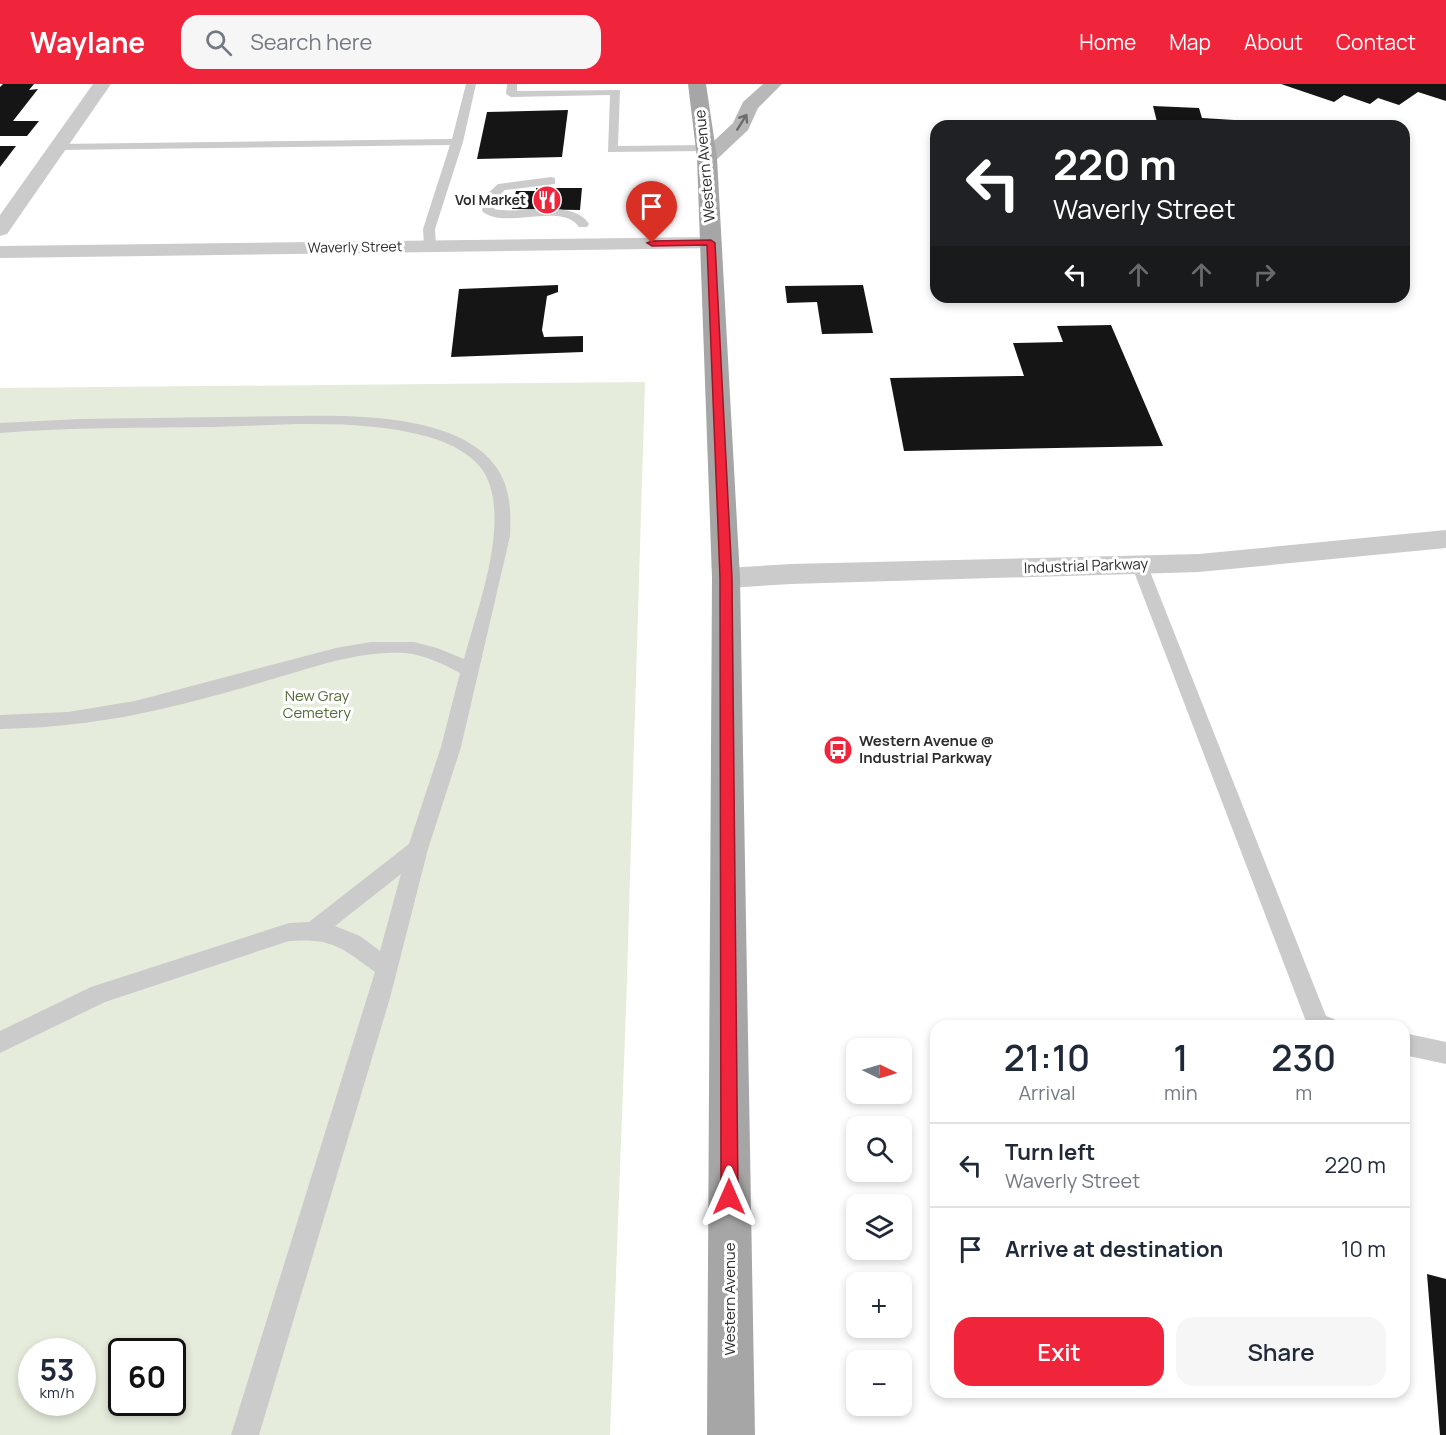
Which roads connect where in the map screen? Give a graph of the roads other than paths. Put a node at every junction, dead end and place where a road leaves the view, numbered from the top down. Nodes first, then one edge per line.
1 (102, 84) edge
2 (471, 84) edge
3 (512, 84) edge
4 (698, 84) edge
5 (773, 84) edge
6 (457, 142) junction
7 (57, 147) junction
8 (706, 153) junction
9 (551, 181) dead end
10 (583, 224) dead end
11 (0, 230) edge
12 (711, 243) junction
13 (430, 246) junction
14 (0, 252) edge
15 (0, 428) edge
16 (1446, 539) edge
17 (1139, 564) junction
18 (726, 578) junction
19 (469, 670) junction
20 (0, 722) edge
21 (418, 849) junction
22 (315, 929) junction
23 (387, 968) junction
24 (1316, 1020) edge
25 (0, 1042) edge
26 (1410, 1045) edge
27 (1446, 1053) edge
28 (245, 1435) edge
29 (731, 1435) edge

1 - 7 street
2 - 6 lane
3 - 8 lane
4 - 8 main road, Western Avenue
8 -> 5 main road
6 - 7 lane
6 - 13 lane
7 - 11 street
8 - 12 main road, Western Avenue
9 - 10 lane
12 - 13 street, Waverly Street
12 - 18 main road, Western Avenue
13 - 14 street, Waverly Street
15 - 19 lane
16 - 17 street, Industrial Parkway
17 - 18 street, Industrial Parkway
17 - 24 lane
18 - 29 main road, Western Avenue
19 - 20 lane
19 - 21 lane
21 - 22 lane
21 - 23 lane
22 - 23 lane
22 - 25 lane
23 - 28 lane
26 - 27 lane

